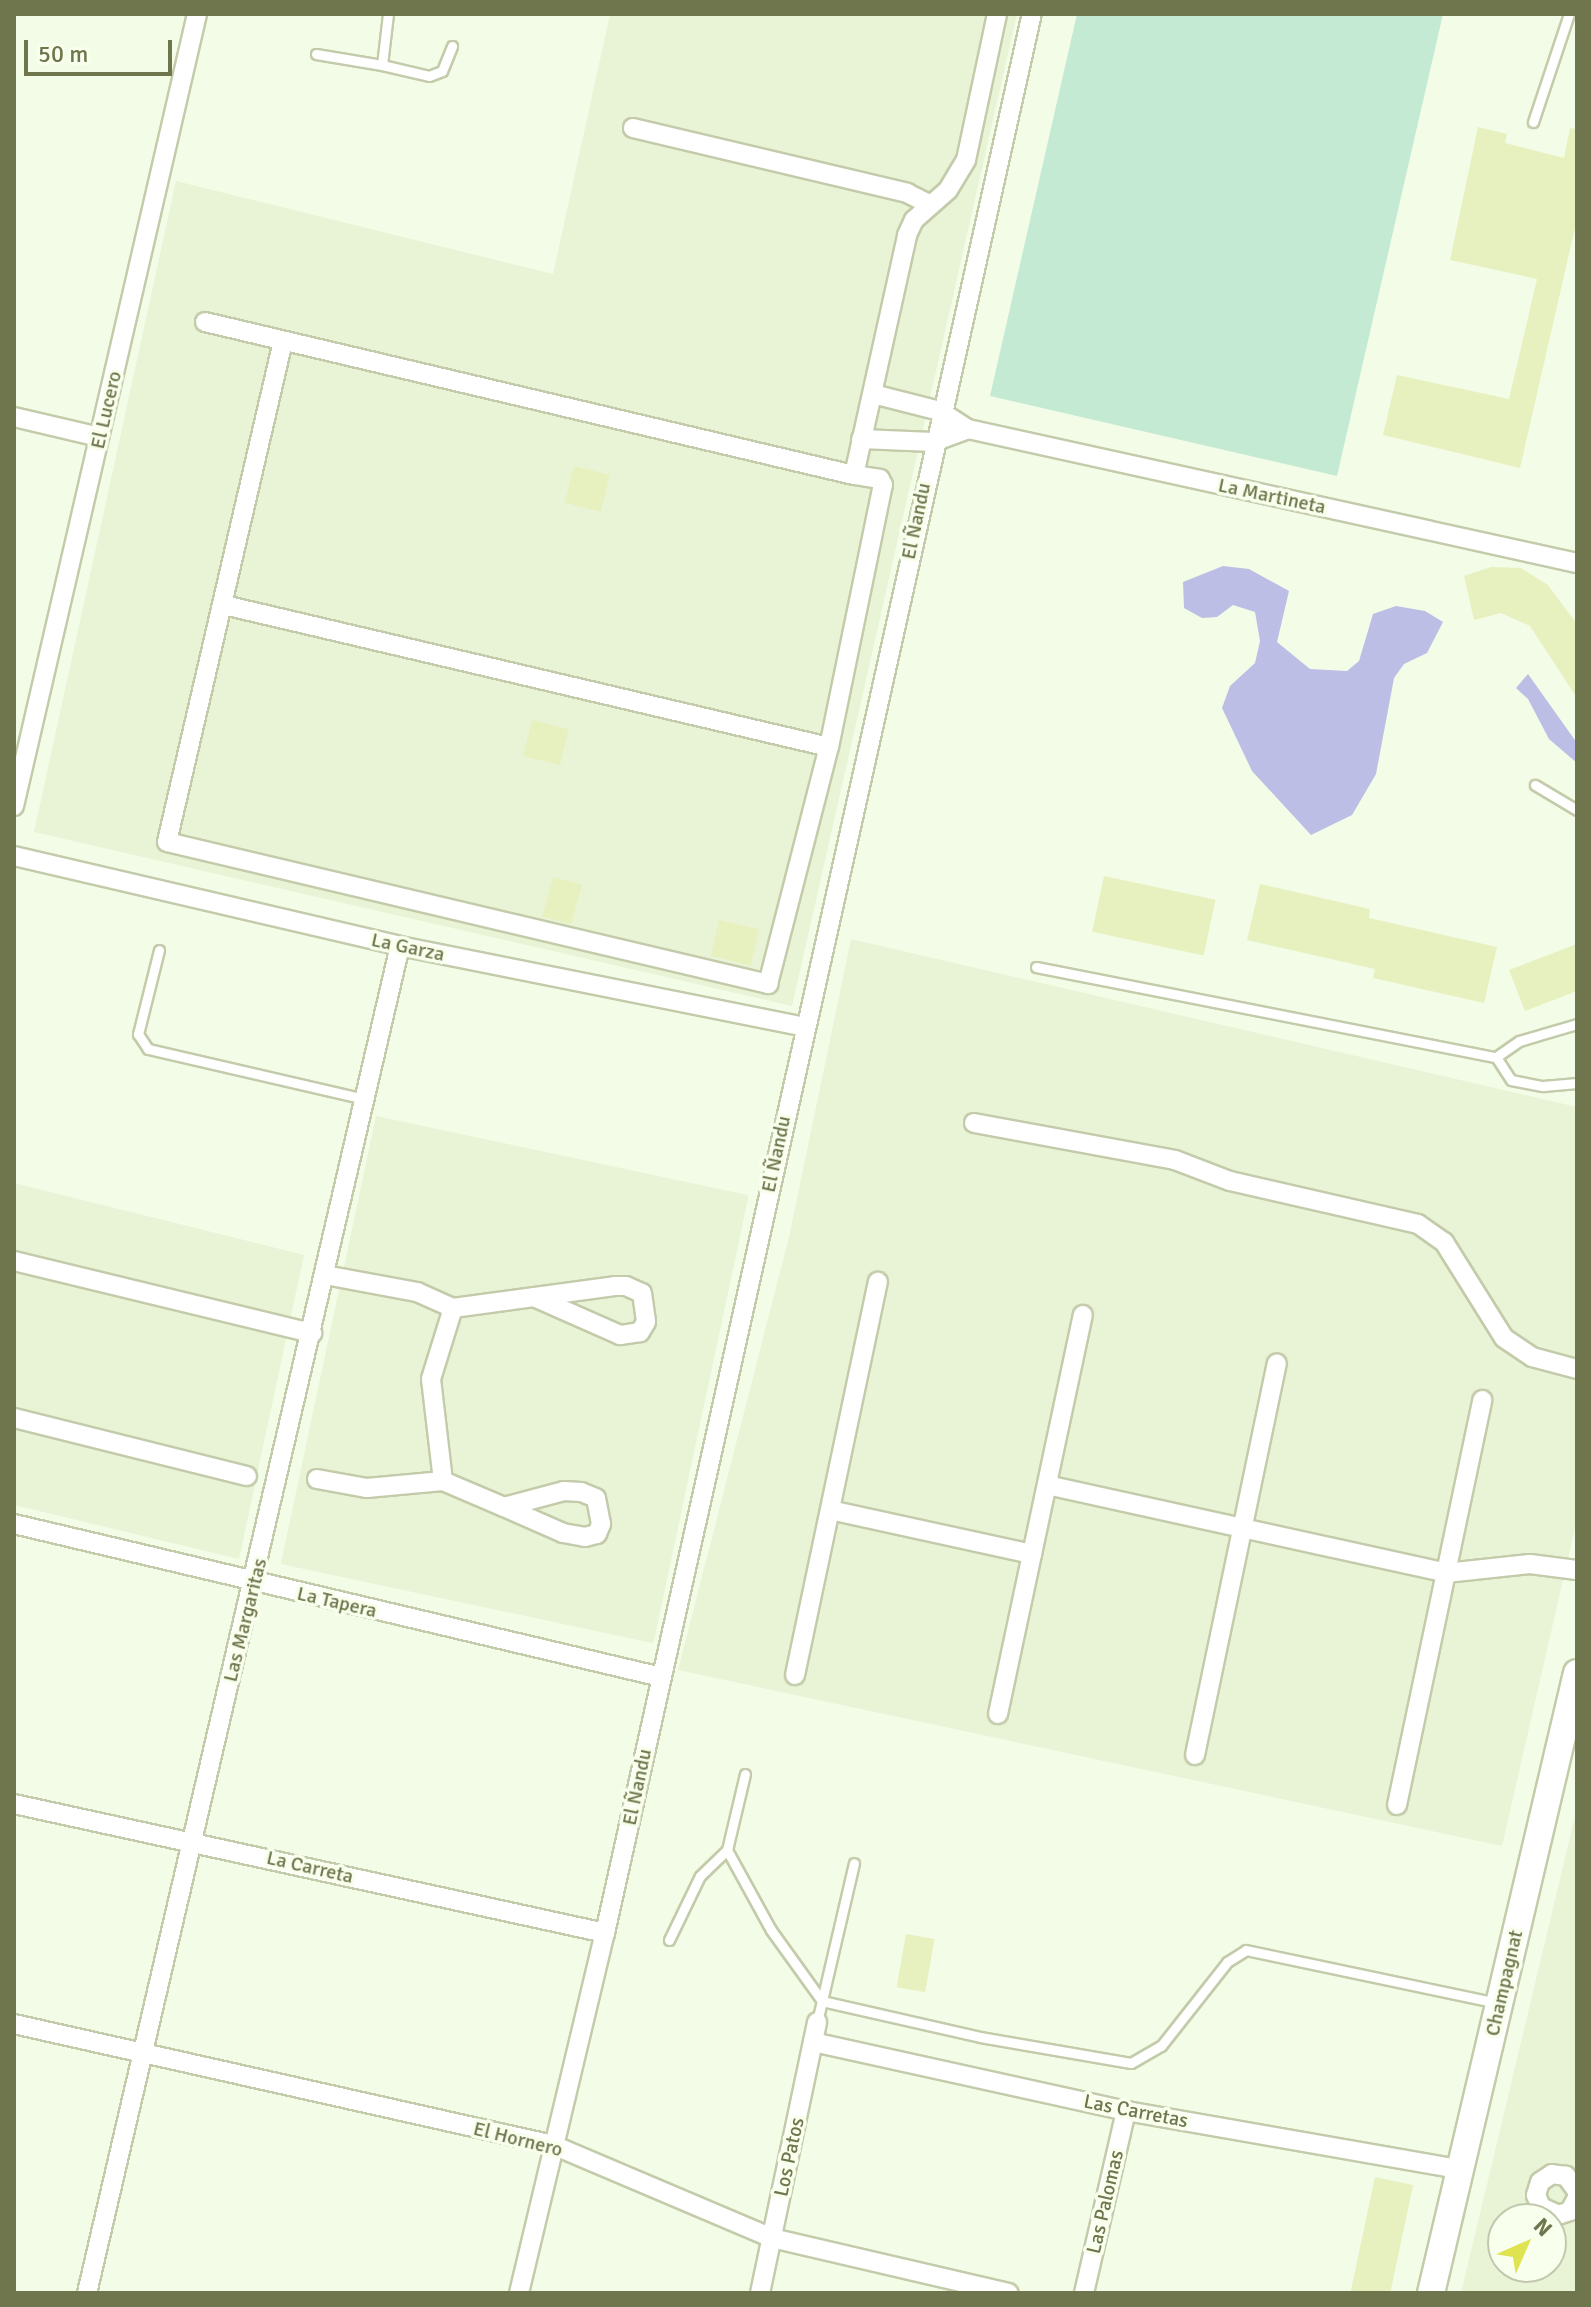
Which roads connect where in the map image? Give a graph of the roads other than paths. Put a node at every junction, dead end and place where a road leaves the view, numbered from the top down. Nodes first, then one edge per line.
1 (197, 14) edge
2 (388, 14) edge
3 (997, 14) edge
4 (1032, 14) edge
5 (1569, 14) edge
6 (452, 46) dead end
7 (316, 54) dead end
8 (382, 65) junction
9 (1533, 122) dead end
10 (633, 128) dead end
11 (929, 204) junction
12 (205, 322) dead end
13 (283, 341) junction
14 (873, 394) junction
15 (940, 411) junction
16 (14, 417) edge
17 (968, 429) junction
18 (99, 437) junction
19 (861, 439) junction
20 (933, 442) junction
21 (854, 475) junction
22 (1577, 563) edge
23 (224, 605) junction
24 (829, 747) junction
25 (1535, 785) dead end
26 (14, 806) edge
27 (1577, 810) edge
28 (14, 856) edge
29 (400, 946) junction
30 (159, 950) dead end
31 (1036, 967) dead end
32 (1577, 1024) edge
33 (804, 1027) junction
34 (1496, 1057) junction
35 (1577, 1083) edge
36 (365, 1099) junction
37 (974, 1123) dead end
38 (14, 1261) edge
39 (325, 1275) junction
40 (878, 1282) dead end
41 (534, 1297) junction
42 (453, 1308) junction
43 (1083, 1315) dead end
44 (312, 1333) junction
45 (1277, 1363) dead end
46 (1577, 1369) edge
47 (1482, 1400) dead end
48 (14, 1418) edge
49 (247, 1476) dead end
50 (317, 1479) dead end
51 (443, 1481) junction
52 (1047, 1485) junction
53 (504, 1507) junction
54 (830, 1510) junction
55 (14, 1524) edge
56 (1240, 1529) junction
57 (1032, 1554) junction
58 (1577, 1570) edge
59 (1446, 1573) junction
60 (255, 1583) junction
61 (1577, 1673) edge
62 (795, 1675) dead end
63 (661, 1677) junction
64 (998, 1714) dead end
65 (1195, 1755) dead end
66 (745, 1774) dead end
67 (14, 1804) edge
68 (1397, 1805) dead end
69 (191, 1841) junction
70 (727, 1850) junction
71 (854, 1863) dead end
72 (605, 1933) junction
73 (669, 1940) dead end
74 (822, 2001) junction
75 (1499, 2003) junction
76 (817, 2022) joint
77 (14, 2024) edge
78 (813, 2042) junction
79 (145, 2054) junction
80 (1126, 2111) junction
81 (553, 2145) junction
82 (1460, 2169) junction
83 (1577, 2191) edge
84 (1577, 2199) edge
85 (772, 2238) junction
86 (87, 2293) edge
87 (519, 2293) edge
88 (760, 2293) edge
89 (1009, 2293) edge
90 (1084, 2293) edge
91 (1431, 2293) edge

1 - 18 street, El Lucero
2 - 8 lane
3 - 11 street
4 - 15 street, El Ñandu
5 - 9 lane
6 - 8 lane
7 - 8 lane
10 - 11 street
11 - 14 street
12 - 13 street
13 - 21 street
13 - 23 street
14 - 15 street
14 - 19 street
15 - 17 street
15 - 20 street, El Ñandu
16 - 18 street
17 - 20 street
17 - 22 street, La Martineta
18 - 26 street, El Lucero
19 - 20 street
19 - 21 street
20 - 33 street, El Ñandu
21 - 24 street
23 - 24 street
23 - 24 street
25 - 27 lane
28 - 29 street, La Garza
29 - 33 street, La Garza
29 - 36 street, Las Margaritas
30 - 36 lane
31 - 34 lane
32 - 34 lane
33 - 63 street, El Ñandu
34 - 35 lane
36 - 39 street, Las Margaritas
37 - 46 street
38 - 44 street
39 - 42 street
39 - 44 street, Las Margaritas
40 - 54 street
41 - 41 street
41 - 42 street
42 - 51 street
43 - 52 street
44 - 60 street, Las Margaritas
45 - 56 street
47 - 59 street
48 - 49 street
50 - 51 street
51 - 53 street
52 - 56 street
52 - 57 street
53 - 53 street
54 - 57 street
54 - 62 street
55 - 60 street, La Tapera
56 - 59 street
56 - 65 street
57 - 64 street
58 - 59 street
59 - 68 street
60 - 63 street, La Tapera
60 - 69 street, Las Margaritas
61 - 75 street, Champagnat
63 - 72 street, El Ñandu
66 - 70 lane
67 - 69 street, La Carreta
69 - 72 street, La Carreta
69 - 79 street, Las Margaritas
70 - 73 lane
70 - 74 lane
71 - 74 lane
72 - 81 street, El Ñandu
74 - 75 lane
74 - 76 lane
75 - 82 street, Champagnat
76 - 78 street, Los Patos
77 - 79 street, El Hornero
78 - 80 street, Las Carretas
78 - 85 street, Los Patos
79 - 81 street, El Hornero
79 - 86 street, Las Margaritas
80 - 82 street, Las Carretas
80 - 90 street, Las Palomas
81 - 85 street, El Hornero
81 - 87 street, El Ñandu
82 - 91 street, Champagnat
83 - 84 street
85 - 88 street, Los Patos
85 - 89 street, El Hornero

